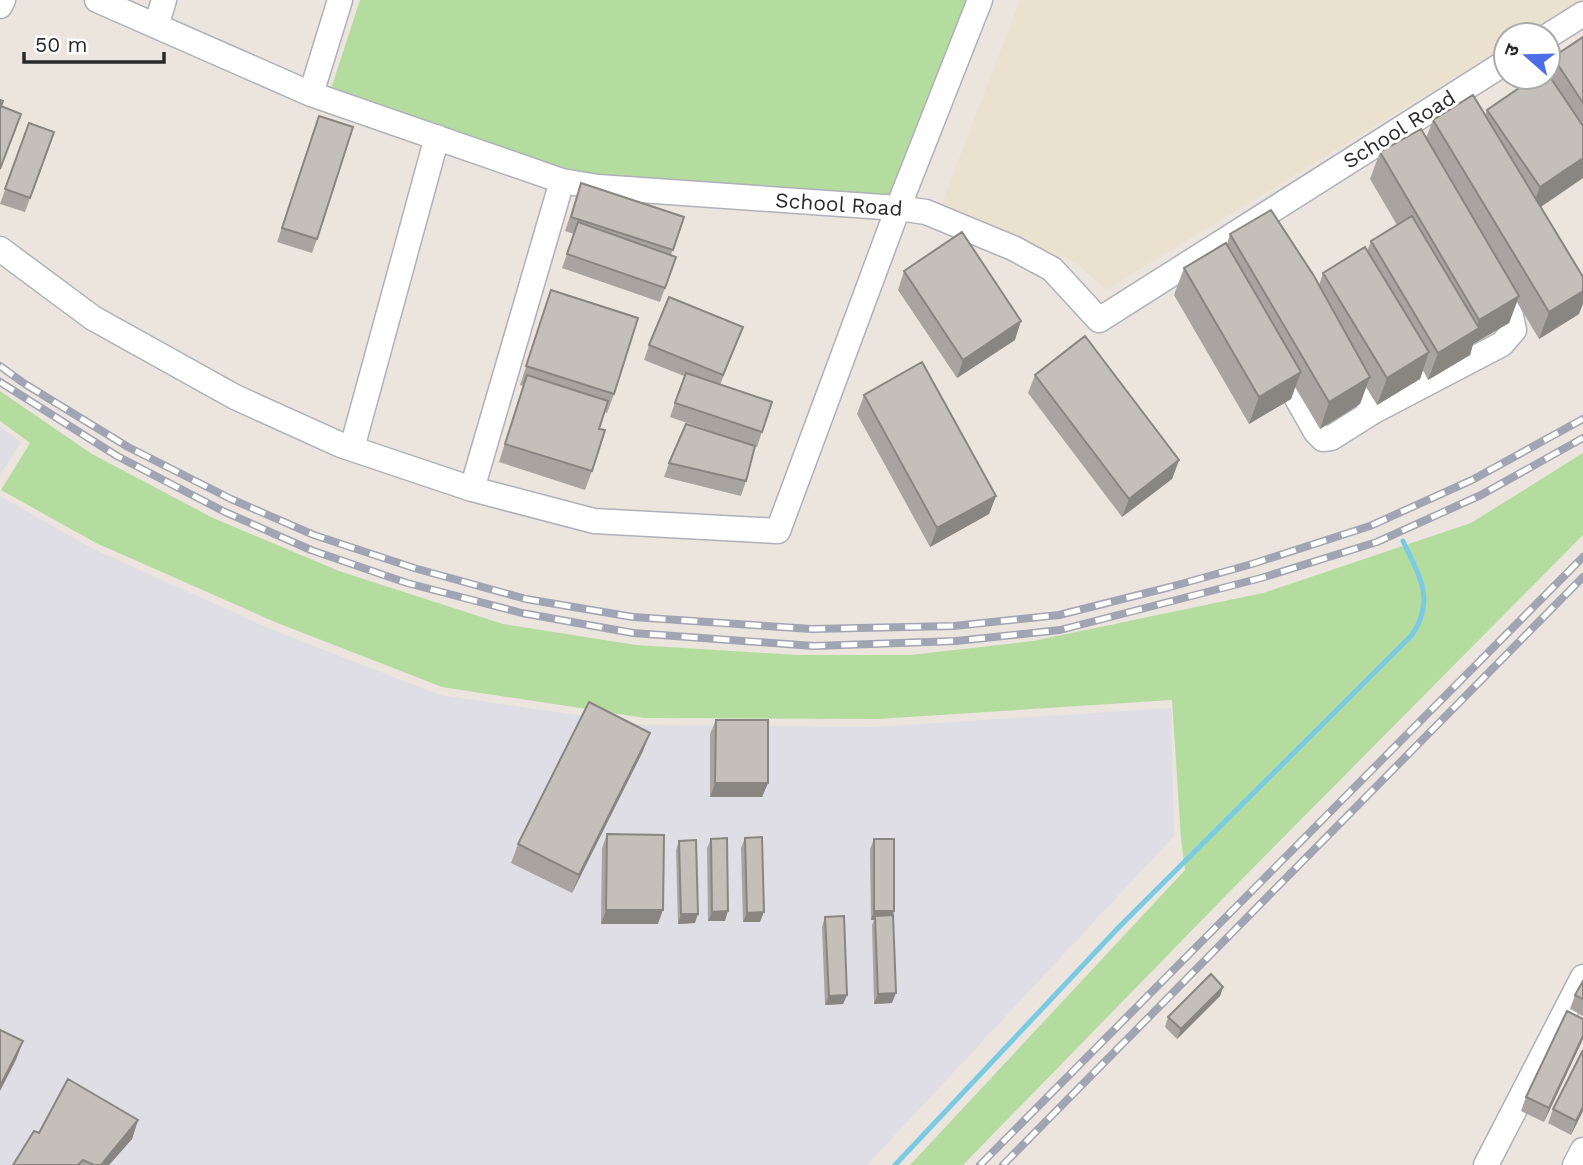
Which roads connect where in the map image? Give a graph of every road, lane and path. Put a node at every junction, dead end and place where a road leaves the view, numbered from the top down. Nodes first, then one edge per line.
1 (3, 0) edge
2 (97, 0) edge
3 (164, 0) edge
4 (340, 0) edge
5 (981, 0) edge
6 (0, 6) edge
7 (1583, 14) edge
8 (156, 26) junction
9 (1562, 27) edge
10 (1492, 71) edge
11 (311, 94) junction
12 (1401, 127) junction
13 (438, 137) junction
14 (1415, 150) edge
15 (562, 181) junction
16 (898, 208) junction
17 (1264, 216) junction
18 (1276, 240) edge
19 (0, 249) edge
20 (1211, 249) junction
21 (1483, 267) edge
22 (1224, 272) edge
23 (1264, 340) edge
24 (1335, 345) edge
25 (1412, 360) edge
26 (1426, 383) junction
27 (1374, 411) junction
28 (352, 448) junction
29 (472, 489) junction
30 (1583, 977) edge
31 (1583, 1150) edge
32 (1486, 1165) edge
33 (1575, 1165) edge

1 - 6 street
2 - 8 street, School Road
3 - 8 street
4 - 11 street
5 - 16 street
7 - 9 street
8 - 11 street, School Road
10 - 12 street, School Road
11 - 13 street, School Road
12 - 14 street
12 - 17 street, School Road
13 - 15 street, School Road
13 - 28 street
15 - 16 street, School Road
15 - 29 street
16 - 20 street, School Road
16 - 29 street
17 - 18 street
17 - 20 street, School Road
19 - 28 street
20 - 22 street
21 - 26 street
23 - 27 street
24 - 27 street
25 - 26 street
26 - 27 street
28 - 29 street
30 - 32 street
31 - 33 street

